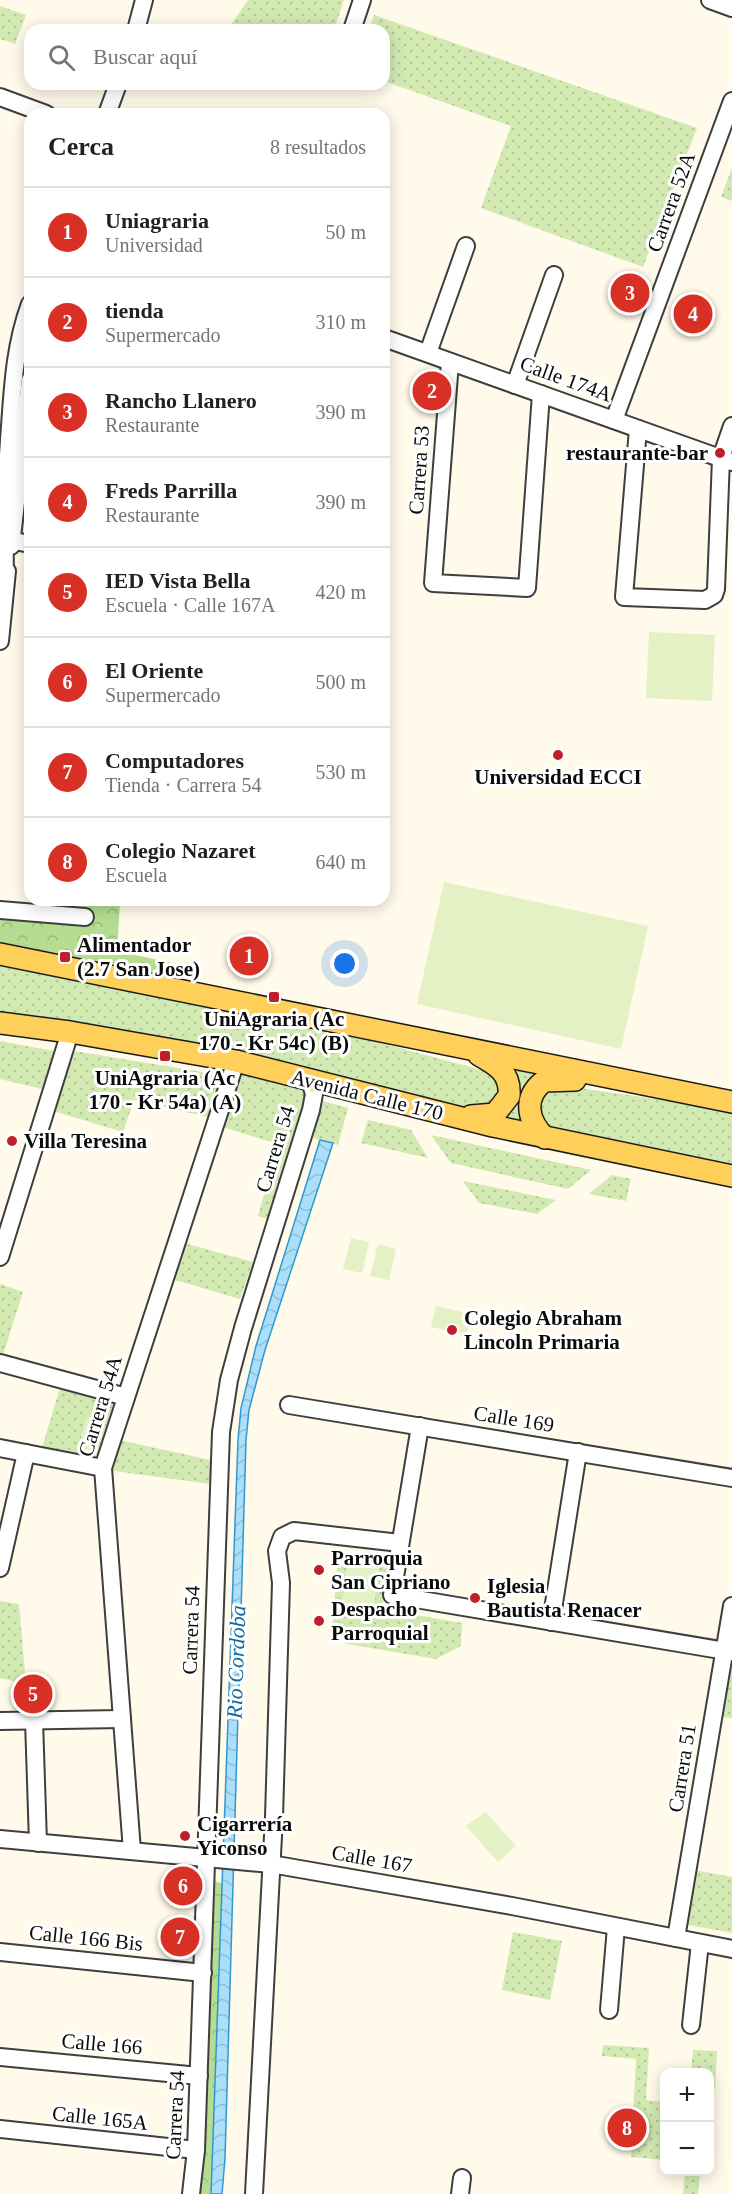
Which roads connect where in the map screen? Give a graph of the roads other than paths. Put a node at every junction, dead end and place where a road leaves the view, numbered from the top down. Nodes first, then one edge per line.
1 (144, 0) edge
2 (362, 0) edge
3 (710, 0) edge
4 (732, 8) edge
5 (138, 24) edge
6 (354, 24) edge
7 (116, 90) edge
8 (0, 97) edge
9 (732, 101) edge
10 (30, 108) edge
11 (109, 108) edge
12 (466, 246) dead end
13 (554, 275) dead end
14 (24, 321) edge
15 (390, 340) edge
16 (428, 354) junction
17 (450, 362) junction
18 (17, 374) edge
19 (515, 385) junction
20 (541, 394) junction
21 (23, 400) edge
22 (614, 420) junction
23 (732, 426) edge
24 (638, 429) junction
25 (726, 460) edge
26 (5, 540) edge
27 (24, 543) edge
28 (0, 641) edge
29 (0, 910) edge
30 (85, 917) dead end
31 (0, 954) edge
32 (0, 1023) edge
33 (70, 1032) junction
34 (469, 1049) junction
35 (236, 1060) junction
36 (310, 1081) junction
37 (641, 1084) junction
38 (732, 1102) edge
39 (423, 1110) junction
40 (546, 1138) junction
41 (732, 1176) edge
42 (0, 1257) edge
43 (0, 1363) edge
44 (126, 1396) junction
45 (289, 1405) dead end
46 (420, 1426) junction
47 (0, 1448) edge
48 (578, 1452) junction
49 (26, 1453) junction
50 (103, 1468) junction
51 (732, 1478) edge
52 (4, 1529) edge
53 (400, 1544) junction
54 (0, 1568) edge
55 (732, 1606) edge
56 (551, 1622) junction
57 (728, 1651) edge
58 (123, 1719) junction
59 (0, 1720) edge
60 (34, 1720) junction
61 (0, 1839) edge
62 (38, 1843) junction
63 (132, 1851) junction
64 (215, 1859) junction
65 (264, 1863) junction
66 (616, 1927) junction
67 (676, 1938) junction
68 (700, 1943) junction
69 (732, 1949) edge
70 (0, 1952) edge
71 (203, 1972) junction
72 (609, 2010) dead end
73 (691, 2025) dead end
74 (0, 2057) edge
75 (199, 2076) junction
76 (0, 2129) edge
77 (196, 2150) junction
78 (191, 2194) edge
79 (254, 2194) edge

1 - 5 street
2 - 6 street
3 - 4 street
7 - 11 street
8 - 10 street
9 - 22 street, Carrera 52A
12 - 16 street
13 - 19 street
14 - 18 street
15 - 16 street, Calle 174A
16 - 17 street, Calle 174A
17 - 19 street, Calle 174A
17 - 20 street, Carrera 53
18 - 21 street
19 - 20 street, Calle 174A
20 - 22 street, Calle 174A
21 - 26 street
22 - 24 street, Calle 174A
23 - 25 street
24 - 25 street, Calle 174A
24 - 25 street
26 - 27 street
26 - 28 street
29 - 30 street
31 - 34 main road
32 - 33 main road, Avenida Calle 170
33 - 35 main road, Avenida Calle 170
33 - 42 street
34 - 37 main road
34 - 39 main road
35 - 36 main road, Avenida Calle 170
35 - 44 street, Carrera 54A
36 - 39 main road, Avenida Calle 170
36 - 64 street, Carrera 54
37 - 38 main road
37 - 40 main road
39 - 40 main road, Avenida Calle 170
40 - 41 main road, Avenida Calle 170
43 - 44 street
44 - 50 street, Carrera 54A
45 - 46 street, Calle 169
46 - 48 street, Calle 169
46 - 53 street
47 - 49 street
48 - 51 street, Calle 169
48 - 56 street
49 - 50 street
49 - 52 street
50 - 58 street, Carrera 54A
52 - 54 street
53 - 56 street
53 - 65 street
55 - 57 street, Carrera 51
56 - 57 street
57 - 67 street, Carrera 51
58 - 60 street
58 - 63 street, Carrera 54A
59 - 60 street
60 - 62 street
61 - 62 street, Calle 167
62 - 63 street, Calle 167
63 - 64 street, Calle 167
64 - 65 street, Calle 167
64 - 71 street, Carrera 54
65 - 66 street, Calle 167
65 - 79 street
66 - 67 street, Calle 167
66 - 72 street
67 - 68 street, Calle 167
68 - 69 street, Calle 167
68 - 73 street
70 - 71 street, Calle 166 Bis
71 - 75 street, Carrera 54
74 - 75 street, Calle 166
75 - 77 street, Carrera 54
76 - 77 street, Calle 165A
77 - 78 street, Carrera 54

